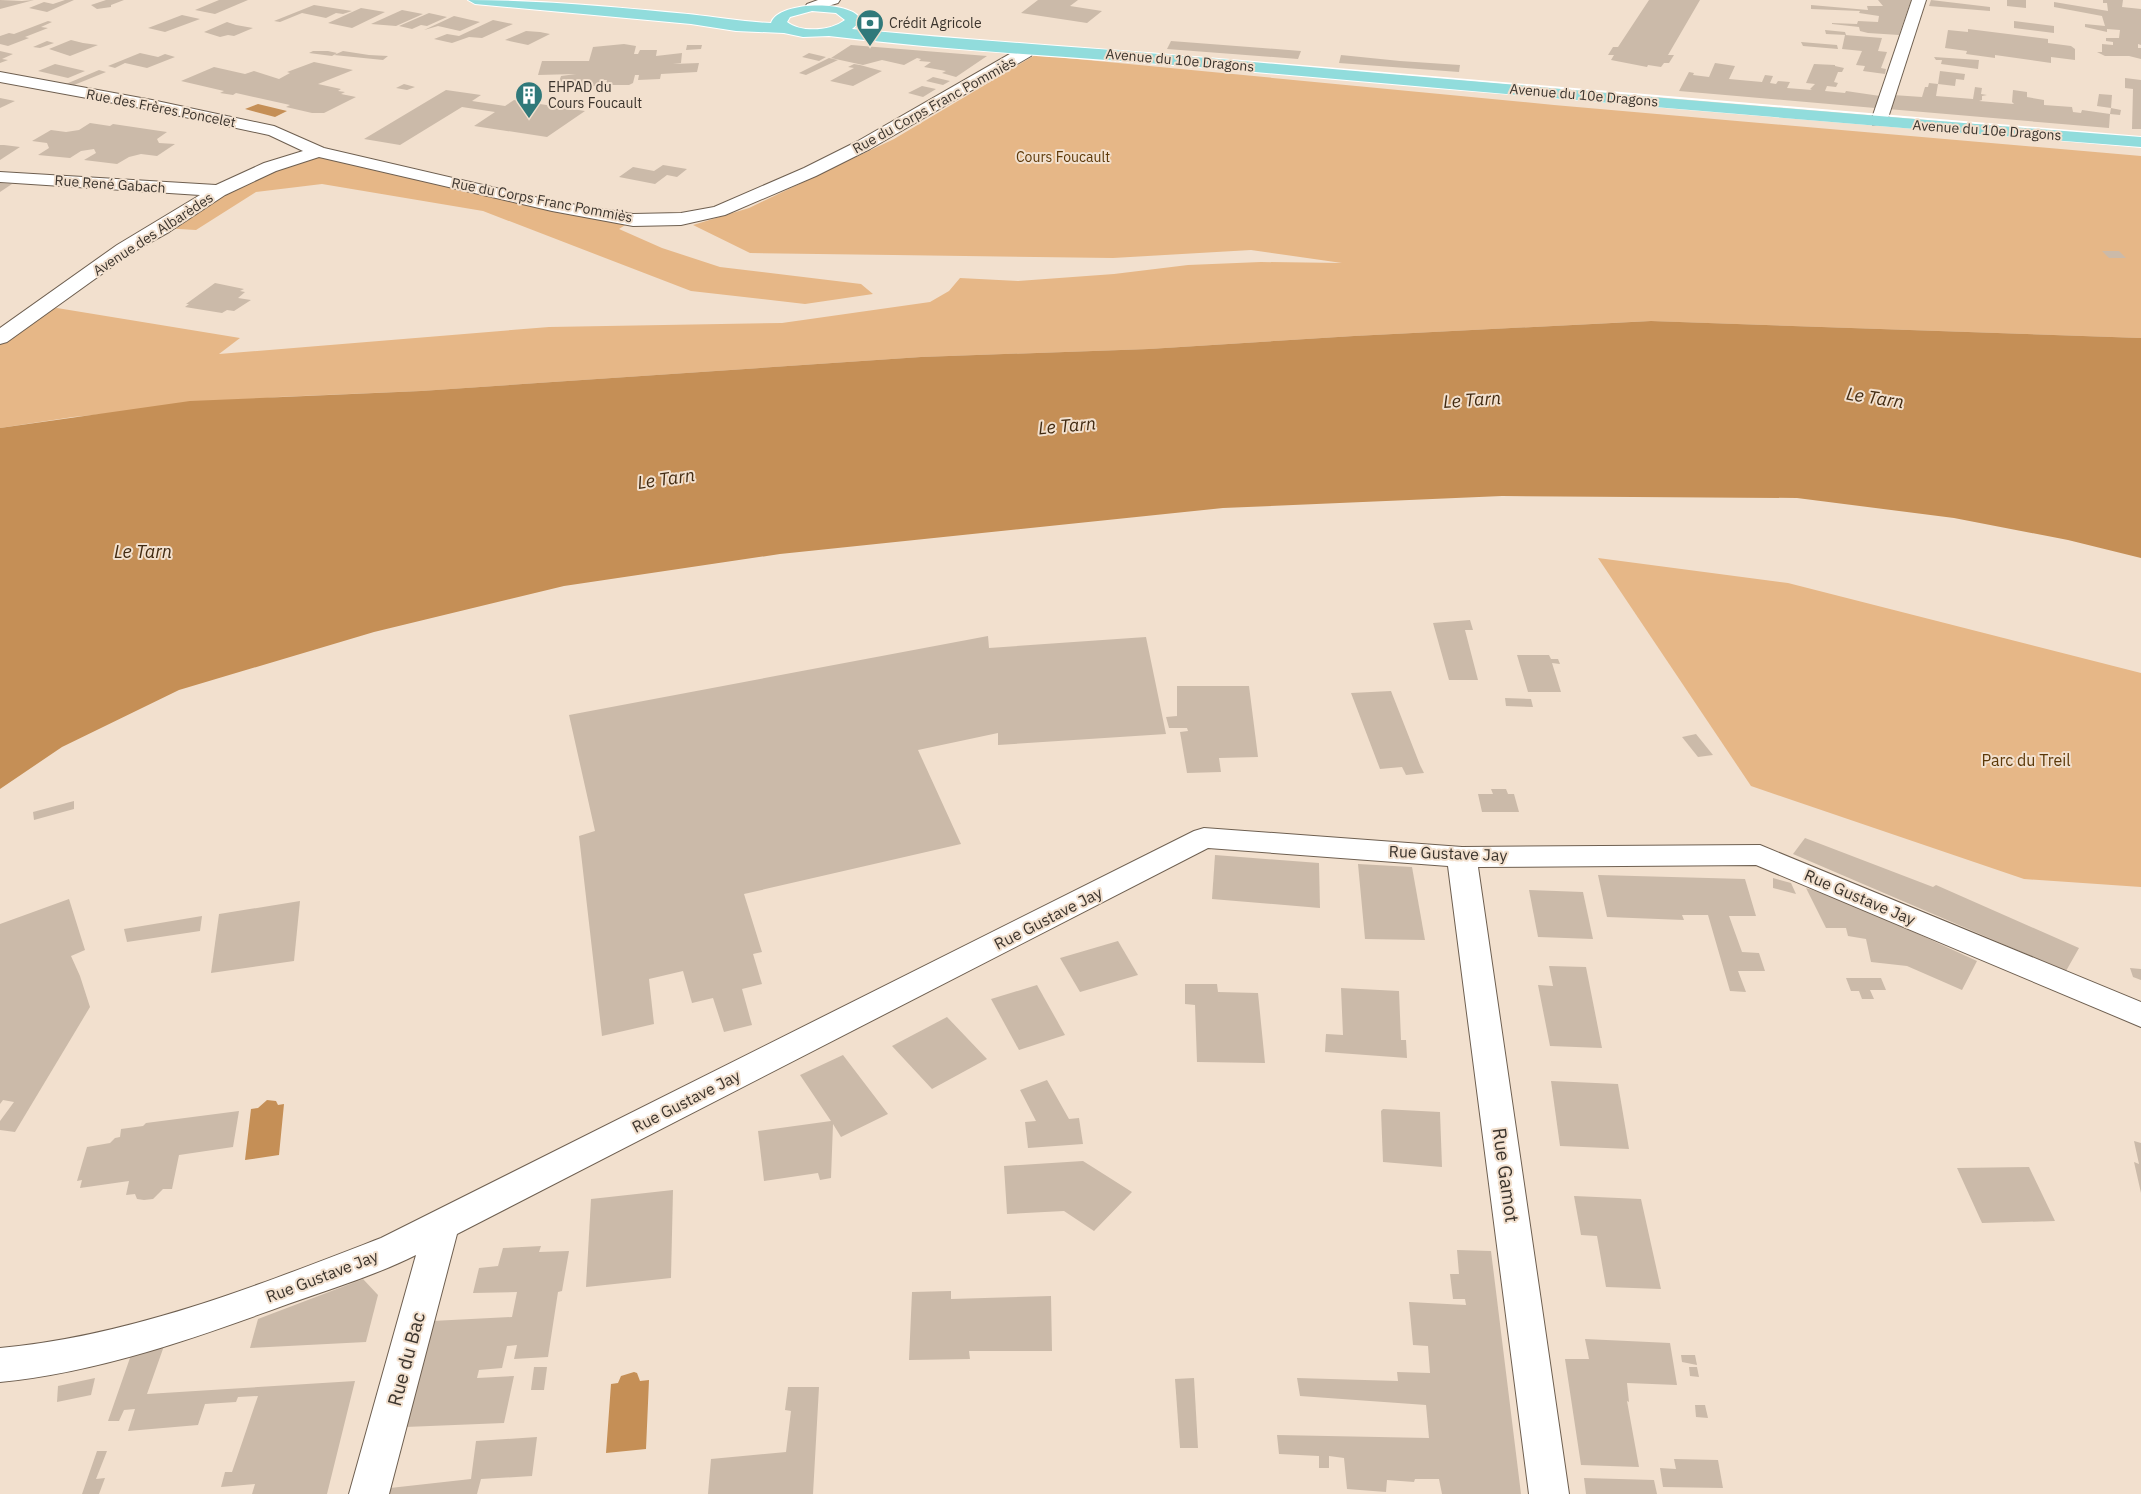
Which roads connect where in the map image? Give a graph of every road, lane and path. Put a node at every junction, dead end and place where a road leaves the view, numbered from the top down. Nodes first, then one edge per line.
1 (476, 0) edge
2 (833, 0) edge
3 (1919, 0) edge
4 (516, 2) edge
5 (812, 7) junction
6 (849, 11) edge
7 (783, 22) junction
8 (830, 32) junction
9 (1027, 49) junction
10 (0, 77) edge
11 (1879, 121) junction
12 (2141, 142) edge
13 (318, 152) junction
14 (0, 177) edge
15 (219, 191) junction
16 (0, 338) edge
17 (1462, 856) junction
18 (2141, 1015) edge
19 (442, 1224) junction
20 (0, 1365) edge
21 (369, 1494) edge
22 (1549, 1494) edge

1 - 4 main road
2 - 5 street
3 - 11 street
4 - 7 main road
5 - 6 main road, Avenue du 10e Dragons
5 - 7 main road, Avenue du 10e Dragons
6 - 8 main road
6 - 9 main road, Avenue du 10e Dragons
7 - 8 main road, Avenue du 10e Dragons
8 - 9 main road, Avenue du 10e Dragons
9 - 11 main road, Avenue du 10e Dragons
9 - 13 street, Rue du Corps Franc Pommiès
10 - 13 street, Rue des Frères Poncelet
11 - 12 main road, Avenue du 10e Dragons
13 - 15 street, Avenue des Albarèdes
14 - 15 street, Rue René Gabach
15 - 16 street, Avenue des Albarèdes
17 - 18 street, Rue Gustave Jay
17 - 19 street, Rue Gustave Jay
17 - 22 street, Rue Gamot
19 - 20 street, Rue Gustave Jay
19 - 21 street, Rue du Bac

